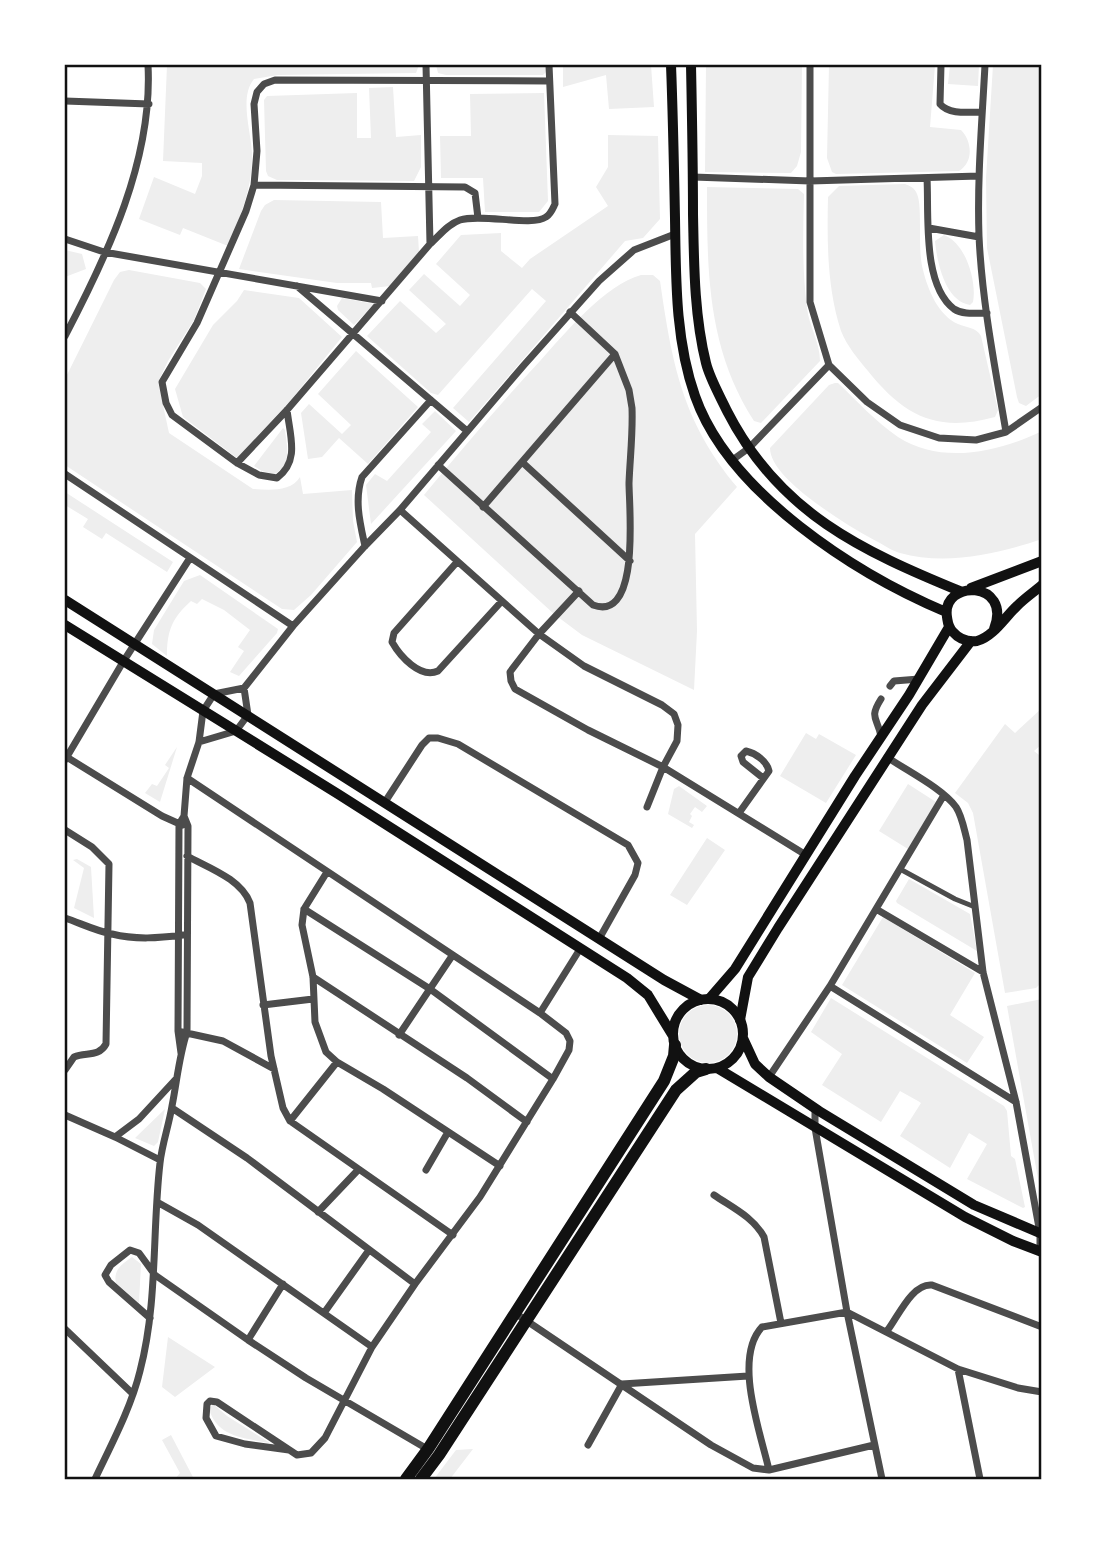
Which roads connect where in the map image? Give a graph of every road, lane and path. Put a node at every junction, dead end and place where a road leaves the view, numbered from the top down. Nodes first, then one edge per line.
1 (148, 65) edge
2 (426, 65) edge
3 (549, 65) edge
4 (671, 65) edge
5 (691, 65) edge
6 (810, 65) edge
7 (941, 65) edge
8 (985, 65) edge
9 (426, 81) junction
10 (548, 81) junction
11 (65, 101) edge
12 (149, 104) junction
13 (982, 112) junction
14 (979, 176) junction
15 (693, 177) junction
16 (927, 178) junction
17 (810, 181) junction
18 (254, 185) junction
19 (428, 186) junction
20 (478, 218) junction
21 (929, 228) junction
22 (675, 234) junction
23 (979, 237) junction
24 (65, 239) edge
25 (430, 244) junction
26 (104, 252) junction
27 (220, 274) junction
28 (296, 285) junction
29 (382, 301) junction
30 (570, 312) junction
31 (986, 313) junction
32 (353, 333) junction
33 (65, 336) edge
34 (615, 354) junction
35 (829, 365) junction
36 (431, 400) junction
37 (1042, 407) edge
38 (287, 410) junction
39 (467, 431) junction
40 (1006, 432) junction
41 (749, 448) junction
42 (732, 461) junction
43 (522, 462) junction
44 (237, 463) junction
45 (438, 465) junction
46 (65, 474) edge
47 (483, 508) junction
48 (400, 510) junction
49 (365, 546) junction
50 (190, 558) junction
51 (630, 561) junction
52 (1042, 561) edge
53 (457, 562) junction
54 (1042, 585) edge
55 (965, 591) junction
56 (579, 592) junction
57 (65, 600) edge
58 (502, 601) junction
59 (946, 612) junction
60 (65, 625) edge
61 (293, 626) junction
62 (949, 627) junction
63 (994, 629) junction
64 (539, 634) junction
65 (971, 641) junction
66 (135, 645) junction
67 (123, 662) junction
68 (919, 679) junction
69 (890, 686) dead end
70 (244, 688) junction
71 (214, 694) junction
72 (881, 699) dead end
73 (203, 711) junction
74 (248, 715) junction
75 (236, 732) junction
76 (881, 737) junction
77 (199, 742) junction
78 (887, 757) junction
79 (65, 758) edge
80 (663, 767) junction
81 (187, 778) junction
82 (763, 778) dead end
83 (944, 796) junction
84 (385, 802) junction
85 (647, 807) dead end
86 (739, 813) junction
87 (184, 816) junction
88 (179, 824) junction
89 (188, 826) junction
90 (65, 830) edge
91 (180, 852) junction
92 (806, 855) junction
93 (188, 856) junction
94 (900, 869) junction
95 (327, 872) junction
96 (975, 907) junction
97 (304, 909) junction
98 (876, 909) junction
99 (65, 918) edge
100 (109, 934) junction
101 (183, 935) junction
102 (599, 939) junction
103 (580, 949) junction
104 (452, 956) junction
105 (983, 972) junction
106 (313, 977) junction
107 (830, 986) junction
108 (430, 989) junction
109 (313, 999) junction
110 (705, 999) junction
111 (262, 1005) junction
112 (540, 1013) junction
113 (740, 1020) junction
114 (178, 1031) junction
115 (187, 1032) junction
116 (399, 1035) junction
117 (743, 1038) junction
118 (674, 1040) junction
119 (181, 1053) junction
120 (337, 1062) junction
121 (711, 1068) junction
122 (274, 1069) junction
123 (65, 1070) edge
124 (177, 1077) junction
125 (769, 1077) junction
126 (553, 1079) junction
127 (1016, 1102) junction
128 (172, 1108) junction
129 (815, 1108) junction
130 (65, 1115) edge
131 (290, 1121) junction
132 (527, 1122) junction
133 (815, 1128) junction
134 (448, 1132) junction
135 (115, 1137) junction
136 (160, 1160) junction
137 (499, 1166) junction
138 (358, 1170) junction
139 (426, 1170) dead end
140 (714, 1195) dead end
141 (965, 1199) junction
142 (157, 1202) junction
143 (318, 1212) junction
144 (959, 1214) junction
145 (1041, 1233) edge
146 (453, 1235) junction
147 (369, 1250) junction
148 (1041, 1251) edge
149 (155, 1275) junction
150 (283, 1284) junction
151 (415, 1284) junction
152 (847, 1312) junction
153 (324, 1313) junction
154 (515, 1313) junction
155 (150, 1318) junction
156 (527, 1320) junction
157 (781, 1323) junction
158 (1042, 1327) edge
159 (65, 1329) edge
160 (887, 1331) junction
161 (248, 1340) junction
162 (372, 1346) junction
163 (958, 1369) junction
164 (748, 1376) junction
165 (622, 1384) junction
166 (1042, 1392) edge
167 (133, 1394) junction
168 (345, 1401) junction
169 (588, 1445) dead end
170 (874, 1445) junction
171 (289, 1450) junction
172 (434, 1452) junction
173 (769, 1469) junction
174 (95, 1479) edge
175 (406, 1479) edge
176 (421, 1479) edge
177 (882, 1479) edge
178 (980, 1479) edge

1 - 12 street
2 - 9 street
3 - 10 street
4 - 22 main road
5 - 15 main road
6 - 17 street
7 - 13 street
8 - 13 street
9 - 10 street
9 - 18 street
9 - 19 street
10 - 20 street
11 - 12 street
12 - 26 street
13 - 14 street
14 - 16 street
14 - 23 street
15 - 17 street
15 - 41 main road
16 - 17 street
16 - 21 street
17 - 35 street
18 - 19 street
18 - 27 street
19 - 20 street
19 - 25 street
20 - 25 street
21 - 23 street
21 - 31 street
22 - 30 street
22 - 42 main road
23 - 31 street
24 - 26 street
25 - 29 street
26 - 27 street
26 - 33 street
27 - 28 street
27 - 44 street
28 - 29 street
28 - 32 street
29 - 32 street
30 - 34 street
30 - 39 street
31 - 40 street
32 - 36 street
32 - 38 street
34 - 43 street
34 - 51 street
35 - 40 street
35 - 41 street
36 - 39 street
36 - 49 street
37 - 40 street
38 - 44 street
38 - 44 street
39 - 45 street
41 - 42 street
41 - 55 main road
42 - 59 main road
43 - 47 street
43 - 51 street
45 - 47 street
45 - 48 street
46 - 50 street
47 - 56 street
48 - 49 street
48 - 53 street
49 - 61 street
50 - 61 street
50 - 66 street
51 - 56 street
52 - 55 main road
53 - 58 street
53 - 58 street
54 - 63 main road
55 - 59 main road
55 - 63 main road
56 - 64 street
57 - 66 main road
58 - 64 street
59 - 62 main road
60 - 67 main road
61 - 70 street
62 - 65 main road
62 - 68 main road
63 - 65 main road
64 - 80 street
64 - 80 street
65 - 78 main road
66 - 67 street
66 - 71 main road
67 - 73 main road
67 - 79 street
68 - 69 street
68 - 76 main road
70 - 71 street
70 - 74 street
71 - 73 street
71 - 74 main road
72 - 76 street
73 - 75 main road
73 - 77 street
74 - 75 street
74 - 84 main road
75 - 77 street
75 - 103 main road
76 - 92 main road
77 - 81 street
78 - 83 street
78 - 113 main road
79 - 88 street
80 - 85 street
80 - 86 street
81 - 87 street
81 - 95 street
82 - 86 street
83 - 94 street
83 - 96 street
84 - 102 main road
84 - 102 street
86 - 92 street
87 - 88 street
87 - 89 street
88 - 89 street
88 - 91 street
89 - 93 street
90 - 100 street
91 - 93 street
91 - 101 street
92 - 110 main road
93 - 101 street
93 - 111 street
94 - 96 street
94 - 98 street
95 - 97 street
95 - 104 street
96 - 105 street
97 - 106 street
97 - 108 street
98 - 105 street
98 - 107 street
99 - 100 street
100 - 101 street
100 - 123 street
101 - 114 street
101 - 115 street
102 - 110 main road
103 - 112 street
103 - 118 main road
104 - 108 street
104 - 112 street
105 - 127 street
106 - 109 street
106 - 116 street
107 - 125 street
107 - 127 street
108 - 116 street
108 - 126 street
109 - 111 street
109 - 120 street
110 - 113 main road
110 - 118 main road
111 - 122 street
112 - 126 street
113 - 117 main road
114 - 115 street
114 - 119 street
115 - 119 street
115 - 122 street
116 - 132 street
117 - 121 main road
117 - 125 main road
118 - 121 main road
118 - 154 highway
119 - 124 street
120 - 131 street
120 - 134 street
121 - 133 main road
121 - 156 highway
122 - 131 street
124 - 128 street
124 - 135 street
125 - 129 main road
126 - 132 street
127 - 145 street
128 - 136 street
128 - 143 street
129 - 133 street
129 - 141 main road
130 - 135 street
131 - 138 street
132 - 137 street
133 - 144 main road
133 - 152 street
134 - 137 street
134 - 139 street
135 - 136 street
136 - 142 street
137 - 146 street
138 - 143 street
138 - 146 street
140 - 157 street
141 - 144 main road
141 - 145 main road
142 - 149 street
142 - 150 street
143 - 147 street
144 - 148 main road
145 - 148 street
146 - 151 street
147 - 151 street
147 - 153 street
149 - 155 street
149 - 155 street
149 - 161 street
150 - 153 street
150 - 161 street
151 - 162 street
152 - 157 street
152 - 160 street
152 - 170 street
153 - 162 street
154 - 156 street
154 - 172 highway
155 - 167 street
156 - 165 street
156 - 172 highway
157 - 164 street
158 - 160 street
159 - 167 street
160 - 163 street
161 - 168 street
162 - 168 street
163 - 166 street
163 - 178 street
164 - 165 street
164 - 173 street
165 - 169 street
165 - 173 street
167 - 174 street
168 - 171 street
168 - 172 street
170 - 173 street
170 - 177 street
171 - 171 street
172 - 175 highway
172 - 176 highway

